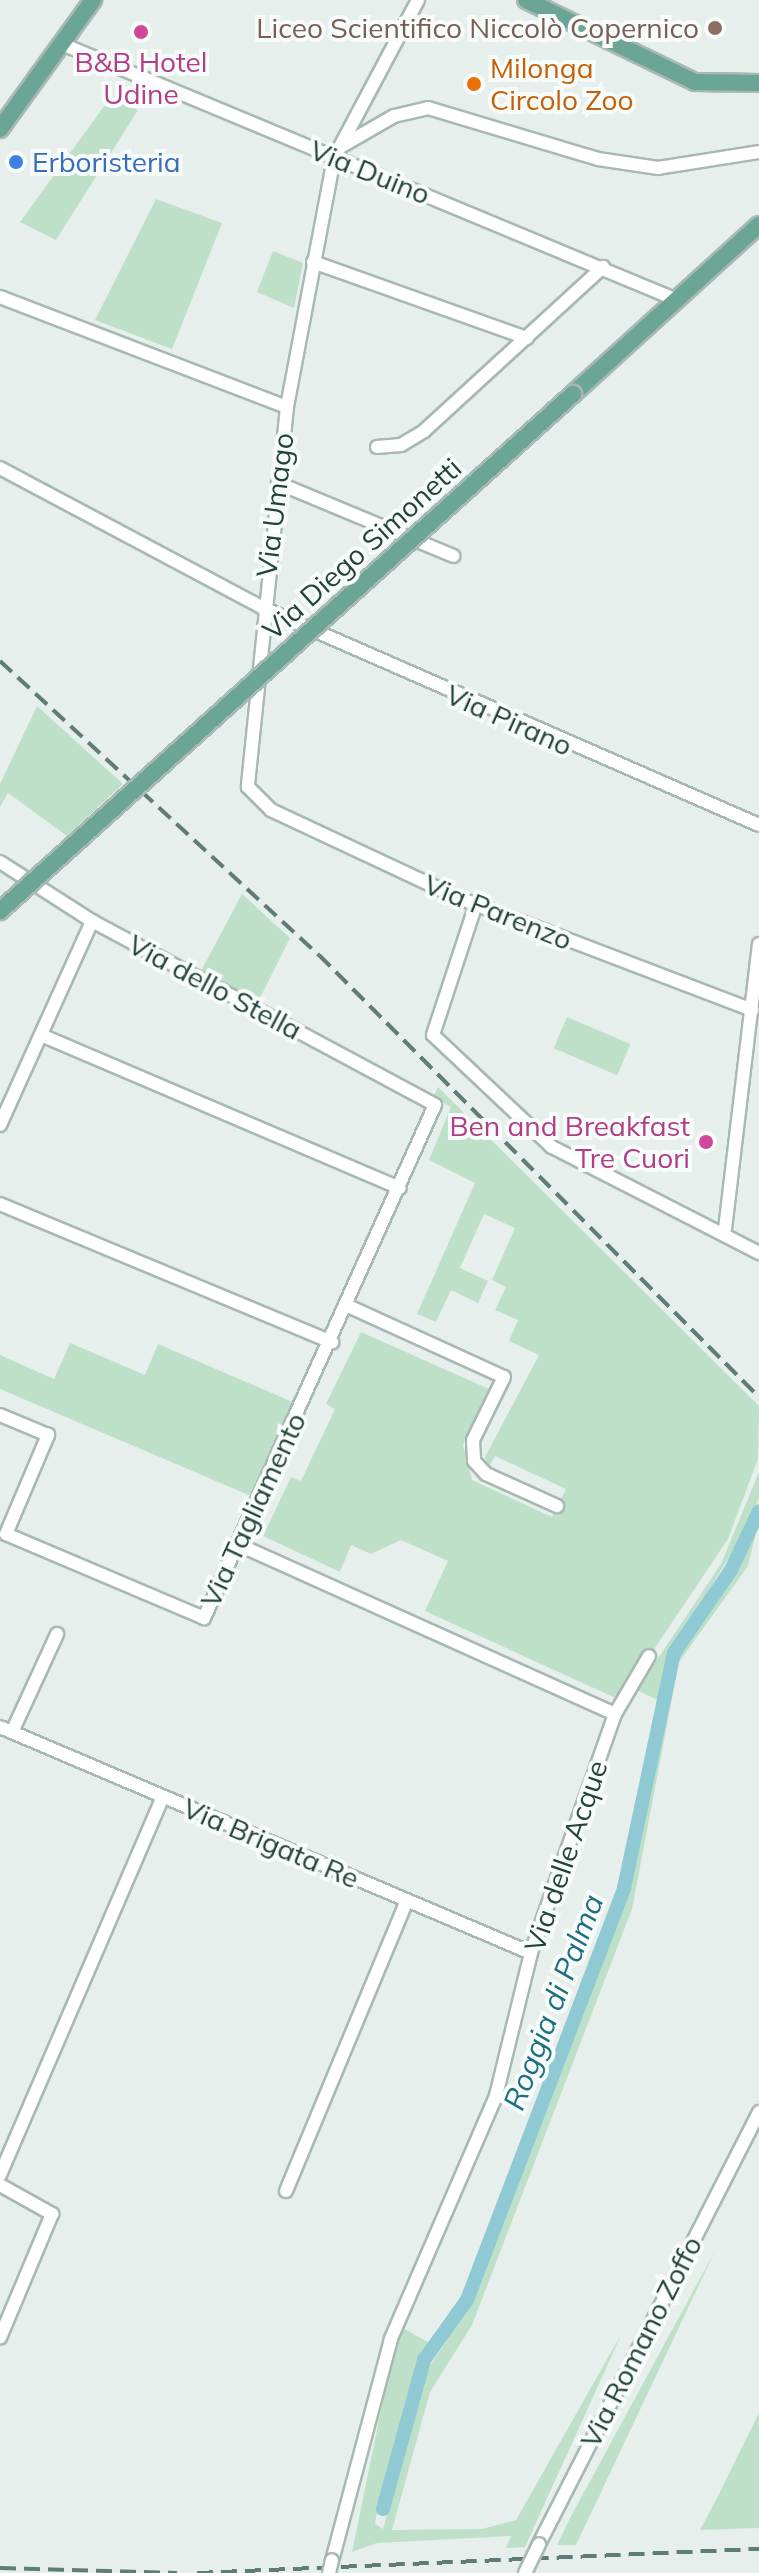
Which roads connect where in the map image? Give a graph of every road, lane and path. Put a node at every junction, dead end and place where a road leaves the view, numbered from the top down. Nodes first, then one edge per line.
1 (93, 0) edge
2 (418, 0) edge
3 (526, 0) edge
4 (62, 44) junction
5 (759, 83) edge
6 (3, 119) edge
7 (759, 152) edge
8 (337, 153) junction
9 (759, 225) edge
10 (313, 262) junction
11 (603, 267) junction
12 (0, 297) edge
13 (677, 300) junction
14 (527, 338) junction
15 (287, 407) junction
16 (377, 447) dead end
17 (0, 468) edge
18 (278, 483) junction
19 (453, 556) dead end
20 (263, 608) junction
21 (252, 796) joint
22 (759, 825) edge
23 (0, 862) edge
24 (476, 904) junction
25 (0, 911) edge
26 (92, 921) junction
27 (759, 944) edge
28 (752, 1010) junction
29 (41, 1035) junction
30 (435, 1105) joint
31 (0, 1125) edge
32 (400, 1188) junction
33 (0, 1204) edge
34 (725, 1229) junction
35 (759, 1253) edge
36 (348, 1306) junction
37 (332, 1342) junction
38 (0, 1415) edge
39 (557, 1506) dead end
40 (237, 1544) junction
41 (57, 1634) dead end
42 (649, 1656) dead end
43 (615, 1714) junction
44 (6, 1729) edge
45 (163, 1797) junction
46 (407, 1901) junction
47 (531, 1953) junction
48 (759, 2112) edge
49 (0, 2175) edge
50 (0, 2185) edge
51 (286, 2191) dead end
52 (0, 2338) edge
53 (331, 2566) edge
54 (525, 2573) edge

1 - 4 main road
2 - 8 street, Via Umago
3 - 5 main road
4 - 6 main road
4 - 8 street, Via Duino
7 - 8 street
8 - 10 street, Via Umago
8 - 11 street, Via Duino
9 - 13 main road, Via Diego Simonetti
10 - 14 street
10 - 15 street, Via Umago
11 - 13 street, Via Duino
11 - 14 street
12 - 15 street
13 - 25 main road, Via Diego Simonetti, bridge
14 - 16 street
15 - 18 street, Via Umago
17 - 20 street, Via Pirano
18 - 19 street
18 - 20 street, Via Umago
20 - 21 street, Via Umago
20 - 22 street, Via Pirano
21 - 24 street, Via Parenzo
23 - 26 street, Via dello Stella
24 - 28 street, Via Parenzo
24 - 34 street
26 - 29 street
26 - 30 street, Via dello Stella
27 - 28 street
28 - 34 street
29 - 31 street
29 - 32 street
30 - 32 street, Via Tagliamento
32 - 36 street, Via Tagliamento
33 - 37 street
34 - 35 street
36 - 37 street, Via Tagliamento
36 - 39 street
37 - 40 street, Via Tagliamento
38 - 40 street, Via Tagliamento
40 - 43 street
41 - 44 street, Via Brigata Re
42 - 43 street, Via delle Acque
43 - 47 street, Via delle Acque
44 - 45 street, Via Brigata Re
45 - 46 street, Via Brigata Re
45 - 49 street
46 - 47 street, Via Brigata Re
46 - 51 street
47 - 53 street, Via delle Acque
48 - 54 street, Via Romano Zoffo, bridge
50 - 52 street

